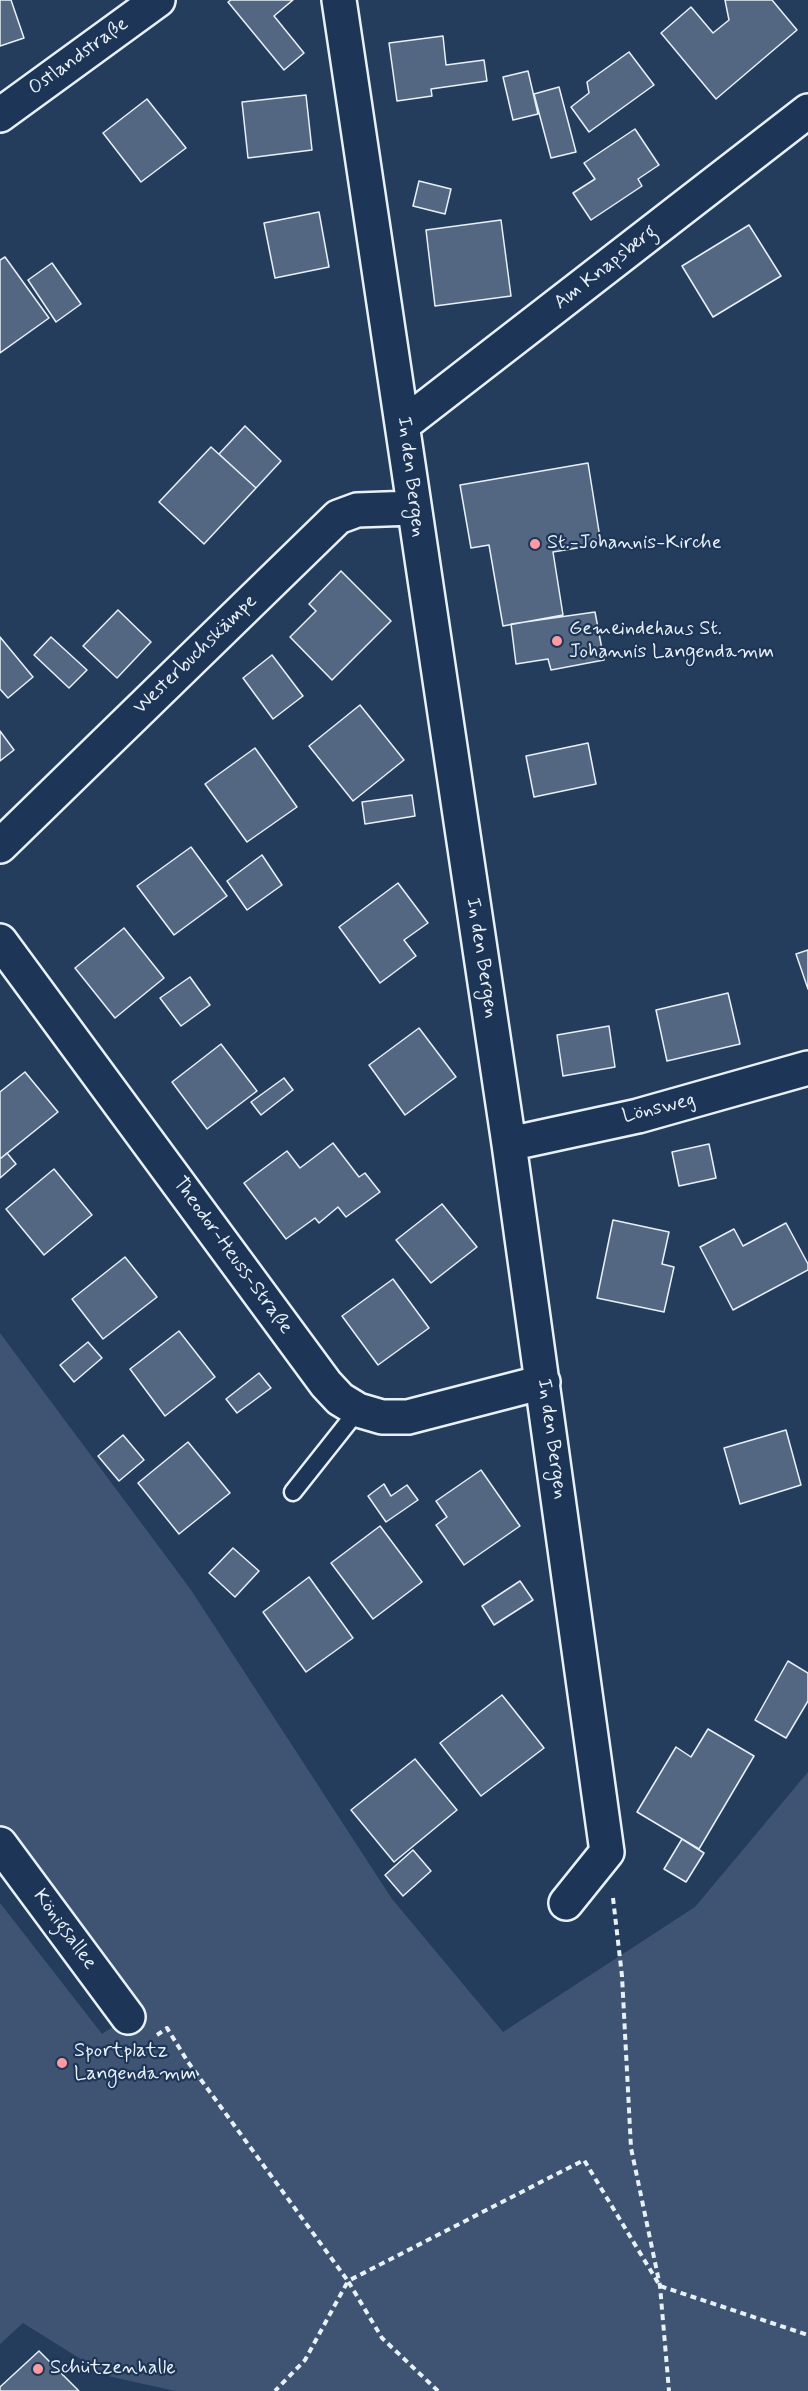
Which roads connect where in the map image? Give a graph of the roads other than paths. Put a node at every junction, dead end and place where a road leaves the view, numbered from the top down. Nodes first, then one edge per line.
1 (158, 0) edge
2 (339, 0) edge
3 (0, 115) edge
4 (803, 127) edge
5 (404, 424) junction
6 (413, 508) junction
7 (0, 846) edge
8 (0, 941) edge
9 (808, 1068) edge
10 (509, 1144) junction
11 (543, 1382) junction
12 (358, 1410) junction
13 (293, 1492) dead end
14 (0, 1844) edge
15 (566, 1903) dead end
16 (128, 2017) road end

1 - 3 street, Ostlandstraße
2 - 5 street, In den Bergen
4 - 5 street, Am Knapsberg
5 - 6 street, In den Bergen
6 - 7 street, Westerbuchskämpe
6 - 10 street, In den Bergen
8 - 12 street, Theodor-Heuss-Straße
9 - 10 street, Lönsweg
10 - 11 street, In den Bergen
11 - 12 street, Theodor-Heuss-Straße
11 - 15 street, In den Bergen
12 - 13 lane
14 - 16 street, Königsallee

